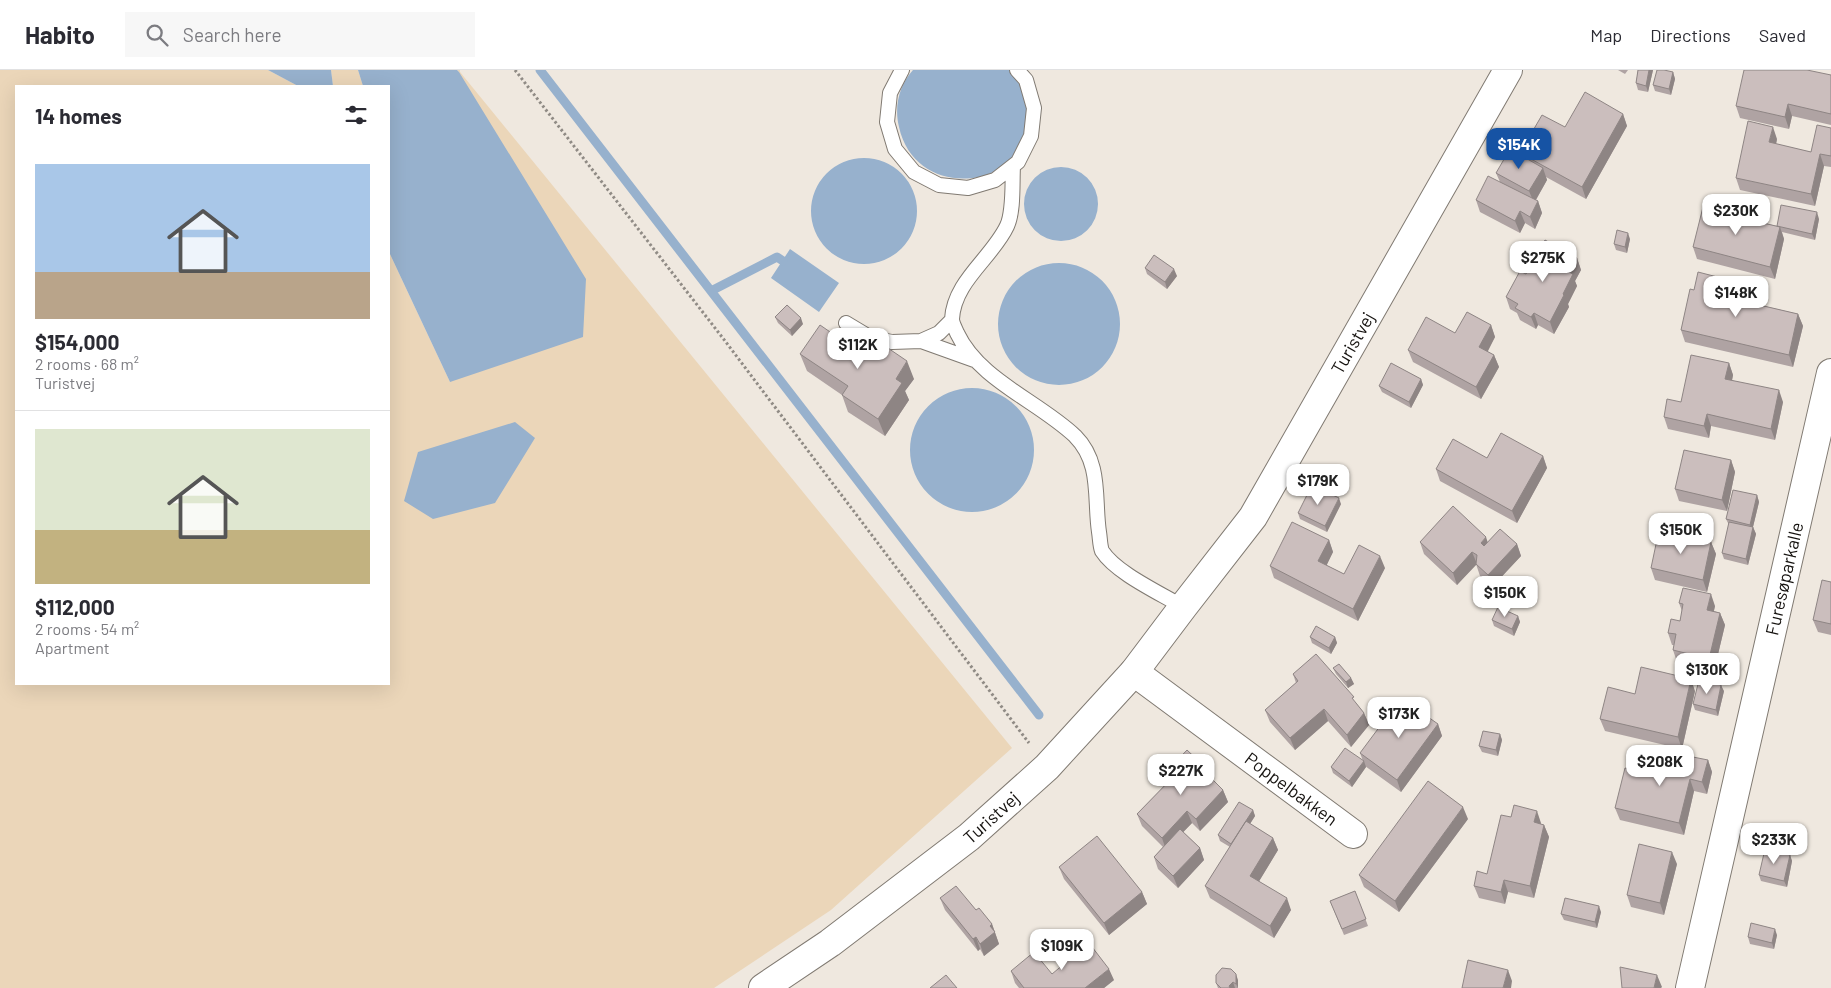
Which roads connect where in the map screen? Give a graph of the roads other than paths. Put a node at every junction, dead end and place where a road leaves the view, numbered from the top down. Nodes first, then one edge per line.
1 (902, 70) edge
2 (1018, 70) edge
3 (1508, 70) edge
4 (1013, 166) junction
5 (951, 321) junction
6 (846, 323) dead end
7 (921, 341) junction
8 (976, 361) junction
9 (1831, 373) edge
10 (1182, 607) junction
11 (1134, 672) junction
12 (1353, 834) dead end
13 (763, 988) edge
14 (1690, 988) edge

1 - 4 lane
2 - 4 lane
3 - 10 street, Turistvej
4 - 5 lane
5 - 7 lane
5 - 8 lane
6 - 7 lane
7 - 8 lane
8 - 10 lane
9 - 14 street, Furesøparkalle
10 - 11 street, Turistvej
11 - 12 street, Poppelbakken
11 - 13 street, Turistvej

